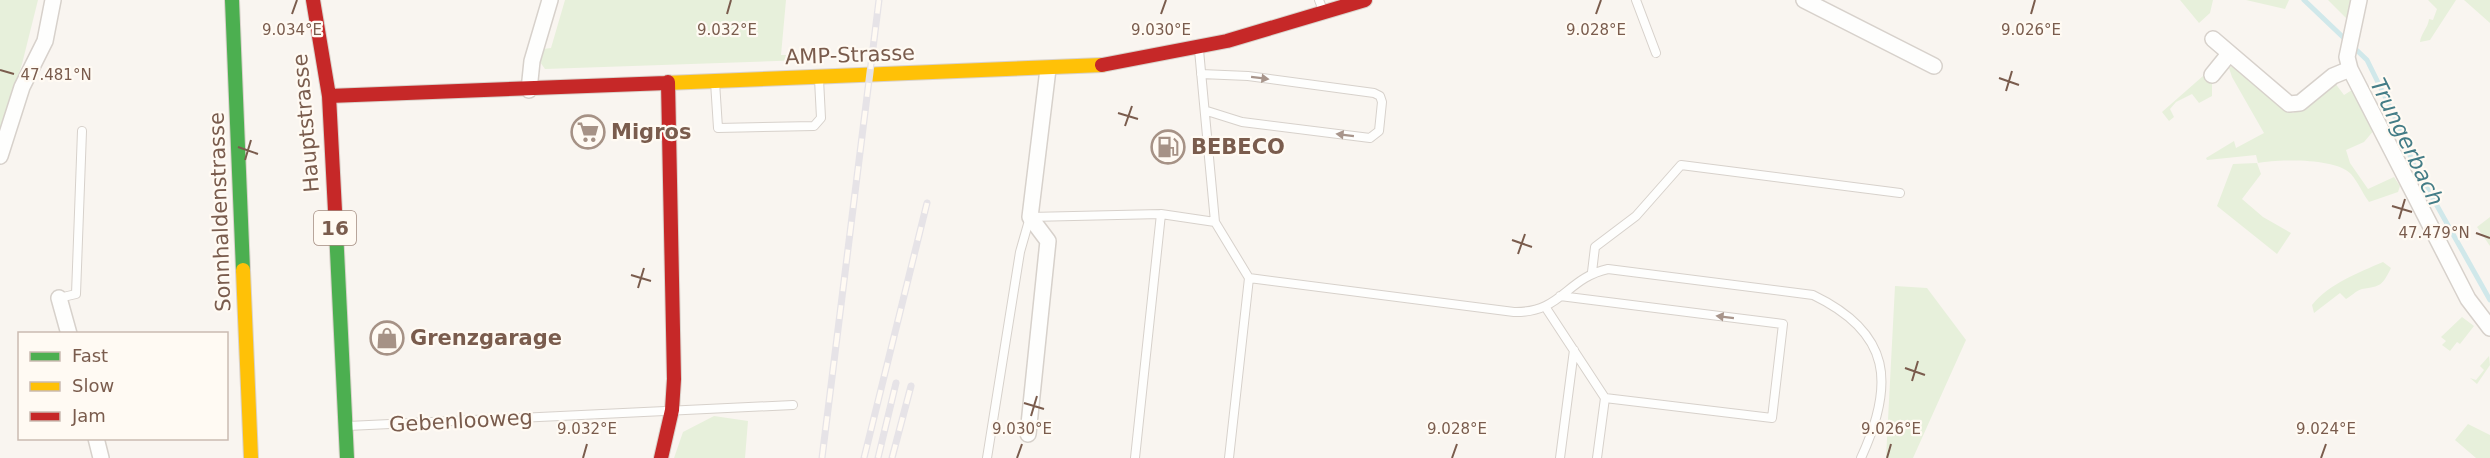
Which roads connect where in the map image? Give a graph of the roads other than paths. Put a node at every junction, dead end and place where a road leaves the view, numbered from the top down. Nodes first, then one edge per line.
1 (52, 0) edge
2 (232, 0) edge
3 (313, 0) edge
4 (550, 0) edge
5 (1319, 0) edge
6 (1365, 0) edge
7 (1636, 0) edge
8 (1804, 0) edge
9 (2359, 0) edge
10 (1325, 14) junction
11 (2213, 39) dead end
12 (1199, 49) junction
13 (1656, 53) dead end
14 (2229, 54) junction
15 (2348, 63) junction
16 (1935, 66) dead end
17 (1048, 69) junction
18 (1202, 74) junction
19 (2212, 75) dead end
20 (819, 77) junction
21 (715, 80) junction
22 (668, 82) junction
23 (529, 90) junction
24 (329, 96) junction
25 (1207, 111) junction
26 (82, 131) dead end
27 (0, 156) edge
28 (1900, 193) dead end
29 (1161, 214) junction
30 (1030, 217) junction
31 (1215, 222) junction
32 (1592, 272) junction
33 (1249, 278) junction
34 (1560, 297) junction
35 (59, 298) joint
36 (1546, 308) junction
37 (2490, 328) edge
38 (69, 332) edge
39 (1574, 350) junction
40 (1605, 398) junction
41 (793, 405) dead end
42 (672, 410) junction
43 (345, 426) junction
44 (1028, 434) dead end
45 (96, 440) edge
46 (101, 458) edge
47 (251, 458) edge
48 (347, 458) edge
49 (661, 458) edge
50 (987, 458) edge
51 (1135, 458) edge
52 (1229, 458) edge
53 (1560, 458) edge
54 (1598, 458) edge
55 (1861, 458) edge

1 - 27 street
2 - 47 street, Sonnhaldenstrasse
3 - 24 street, Hauptstrasse / 16
4 - 23 street
5 - 10 lane
6 - 10 street, AMP-Strasse
7 - 13 lane
8 - 16 street
9 - 15 street
10 - 12 street, AMP-Strasse
11 - 14 street
12 - 17 street, AMP-Strasse
12 - 18 lane
14 - 15 street
14 - 19 street
15 - 37 street
17 - 20 street, AMP-Strasse
17 - 30 street
18 - 25 lane
18 -> 25 lane
20 - 21 street, AMP-Strasse
20 - 21 lane
21 - 22 street, AMP-Strasse
22 - 23 street, AMP-Strasse
22 - 42 street
23 - 24 street, AMP-Strasse
24 - 43 street, Hauptstrasse / 16
25 - 31 lane
26 - 35 lane
28 - 32 lane
29 - 30 lane
29 - 31 lane
29 - 51 lane
30 - 44 street
30 - 50 lane
31 - 33 lane
32 - 34 lane
32 - 55 lane
33 - 36 lane
33 - 52 lane
34 - 36 lane
40 -> 34 lane
35 - 38 street
36 - 39 lane
39 - 40 lane
39 - 53 lane
40 - 54 lane
41 - 42 lane, Gebenlooweg
42 - 43 lane, Gebenlooweg
42 - 49 street
43 - 48 street, Hauptstrasse / 16
45 - 46 street

